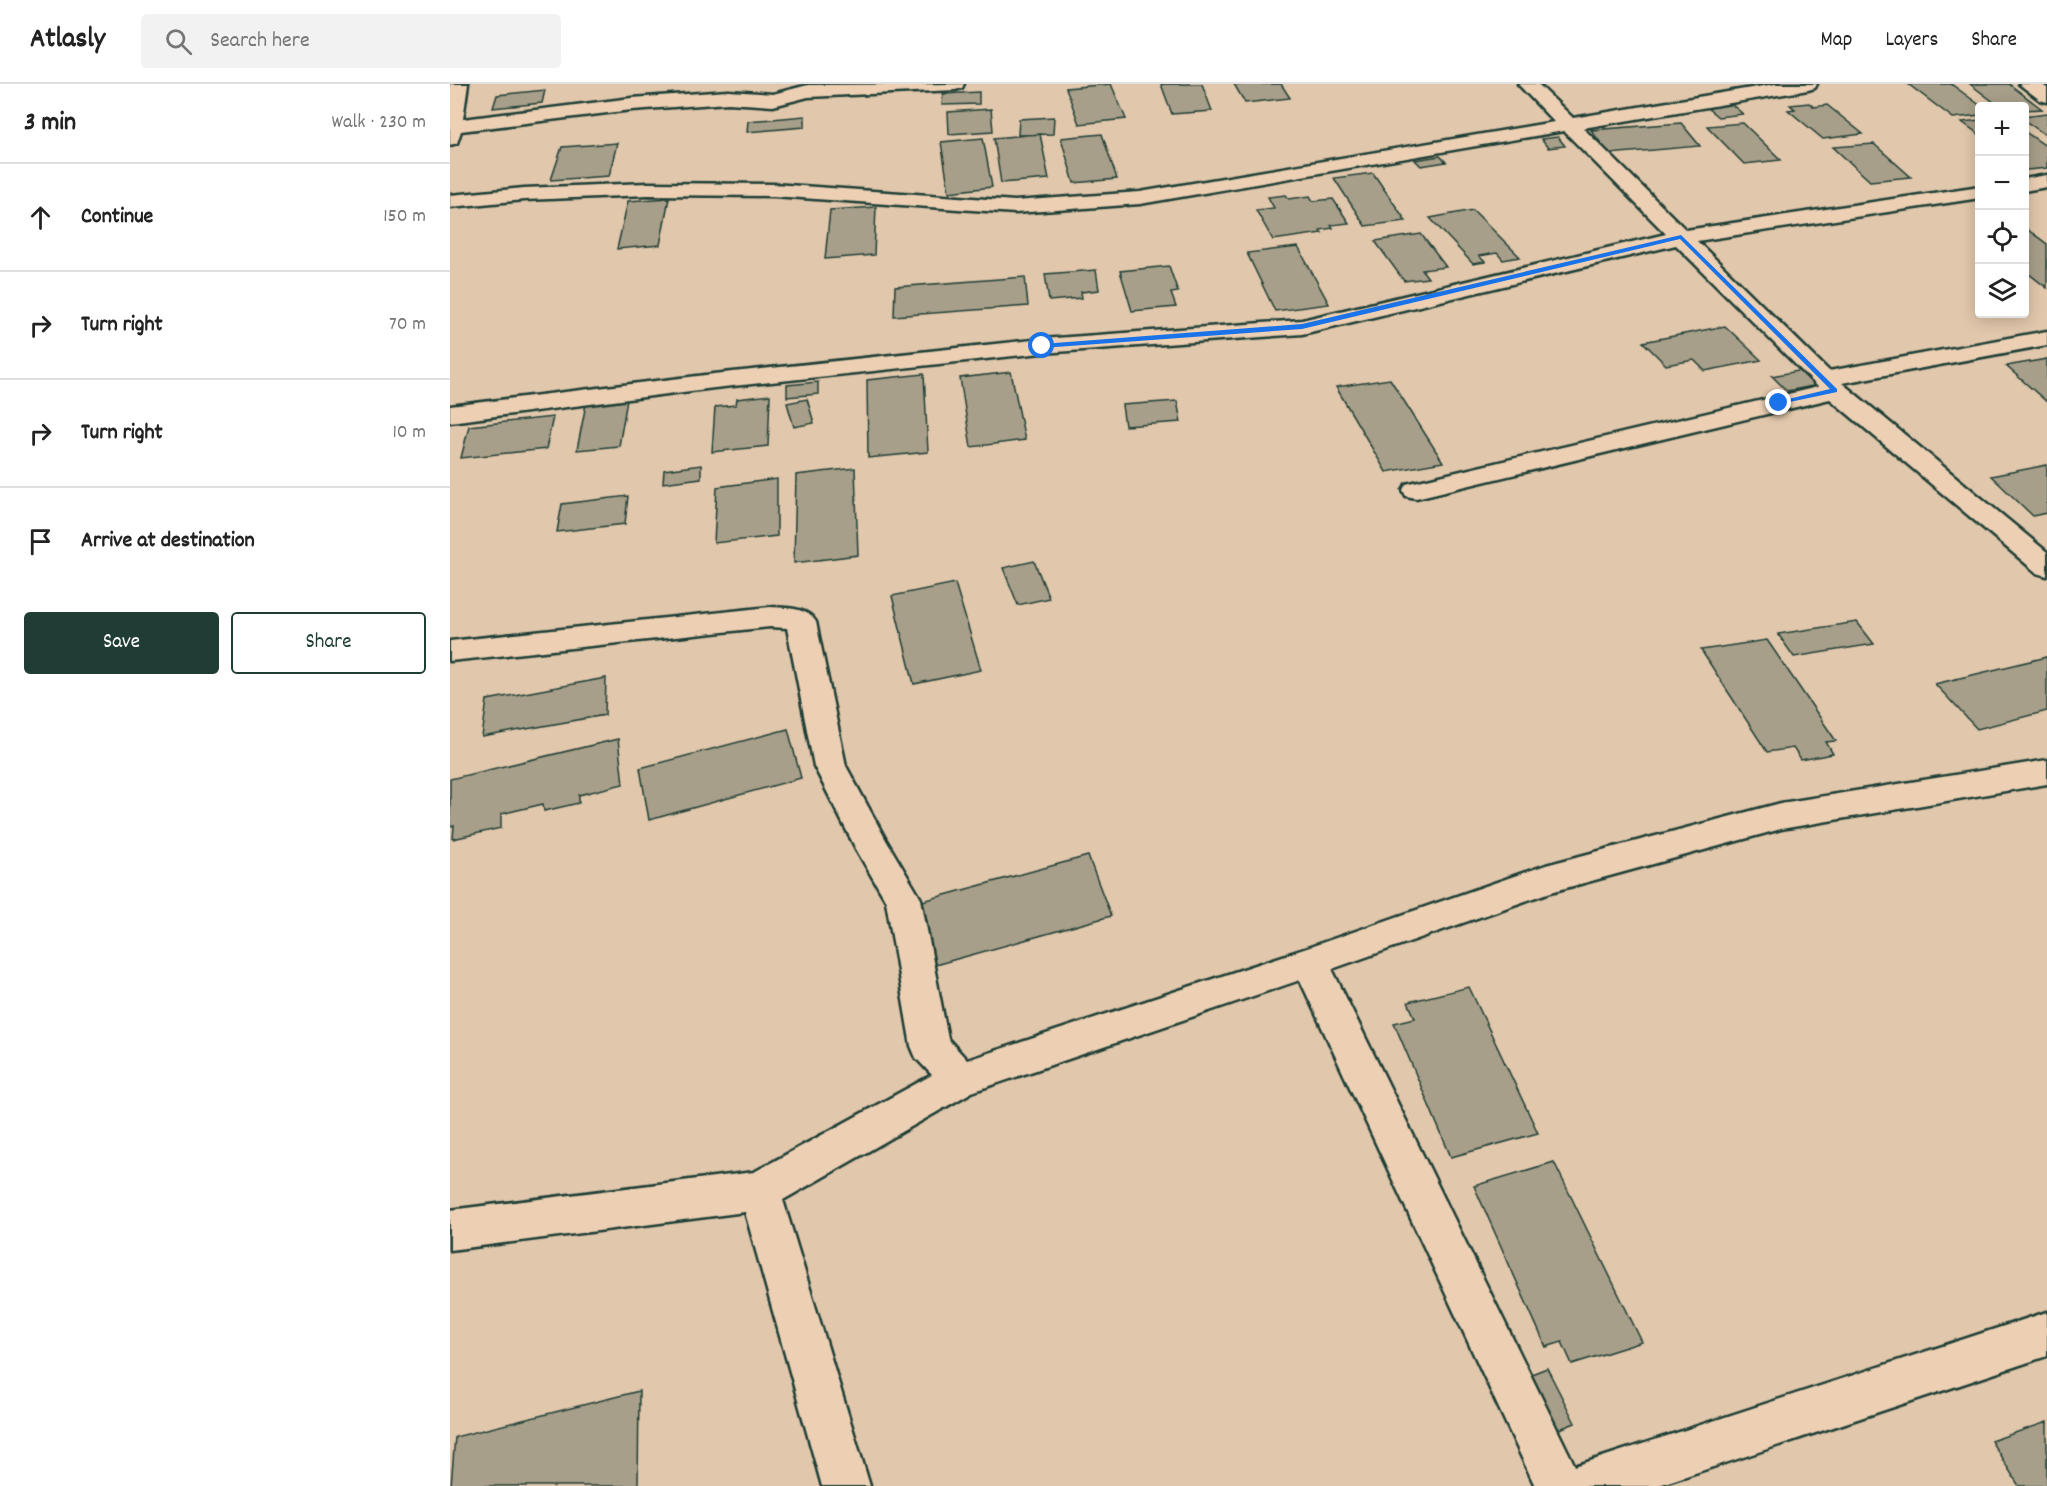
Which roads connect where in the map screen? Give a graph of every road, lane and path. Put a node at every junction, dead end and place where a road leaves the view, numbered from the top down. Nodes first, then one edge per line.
1 (459, 84) edge
2 (956, 84) edge
3 (1527, 84) edge
4 (1808, 84) edge
5 (2028, 84) edge
6 (2047, 96) edge
7 (1568, 124) junction
8 (451, 132) edge
9 (2047, 181) edge
10 (2029, 184) edge
11 (1975, 193) edge
12 (450, 201) edge
13 (1681, 237) junction
14 (2047, 338) edge
15 (1829, 385) junction
16 (450, 414) edge
17 (1416, 490) dead end
18 (2047, 567) edge
19 (450, 651) edge
20 (2047, 772) edge
21 (1310, 962) junction
22 (960, 1079) junction
23 (760, 1191) junction
24 (450, 1230) edge
25 (2047, 1334) edge
26 (846, 1486) edge
27 (1560, 1486) edge
28 (1585, 1486) edge

1 - 8 street
2 - 8 street
3 - 7 street
4 - 7 street
5 - 6 street
7 - 12 street
7 - 13 street
9 - 10 street
11 - 13 street
13 - 15 street
13 - 16 street
14 - 15 street
15 - 17 street
15 - 18 street
19 - 22 street
20 - 21 street
21 - 22 street
21 - 27 street
22 - 23 street
23 - 24 street
23 - 26 street
25 - 28 street

